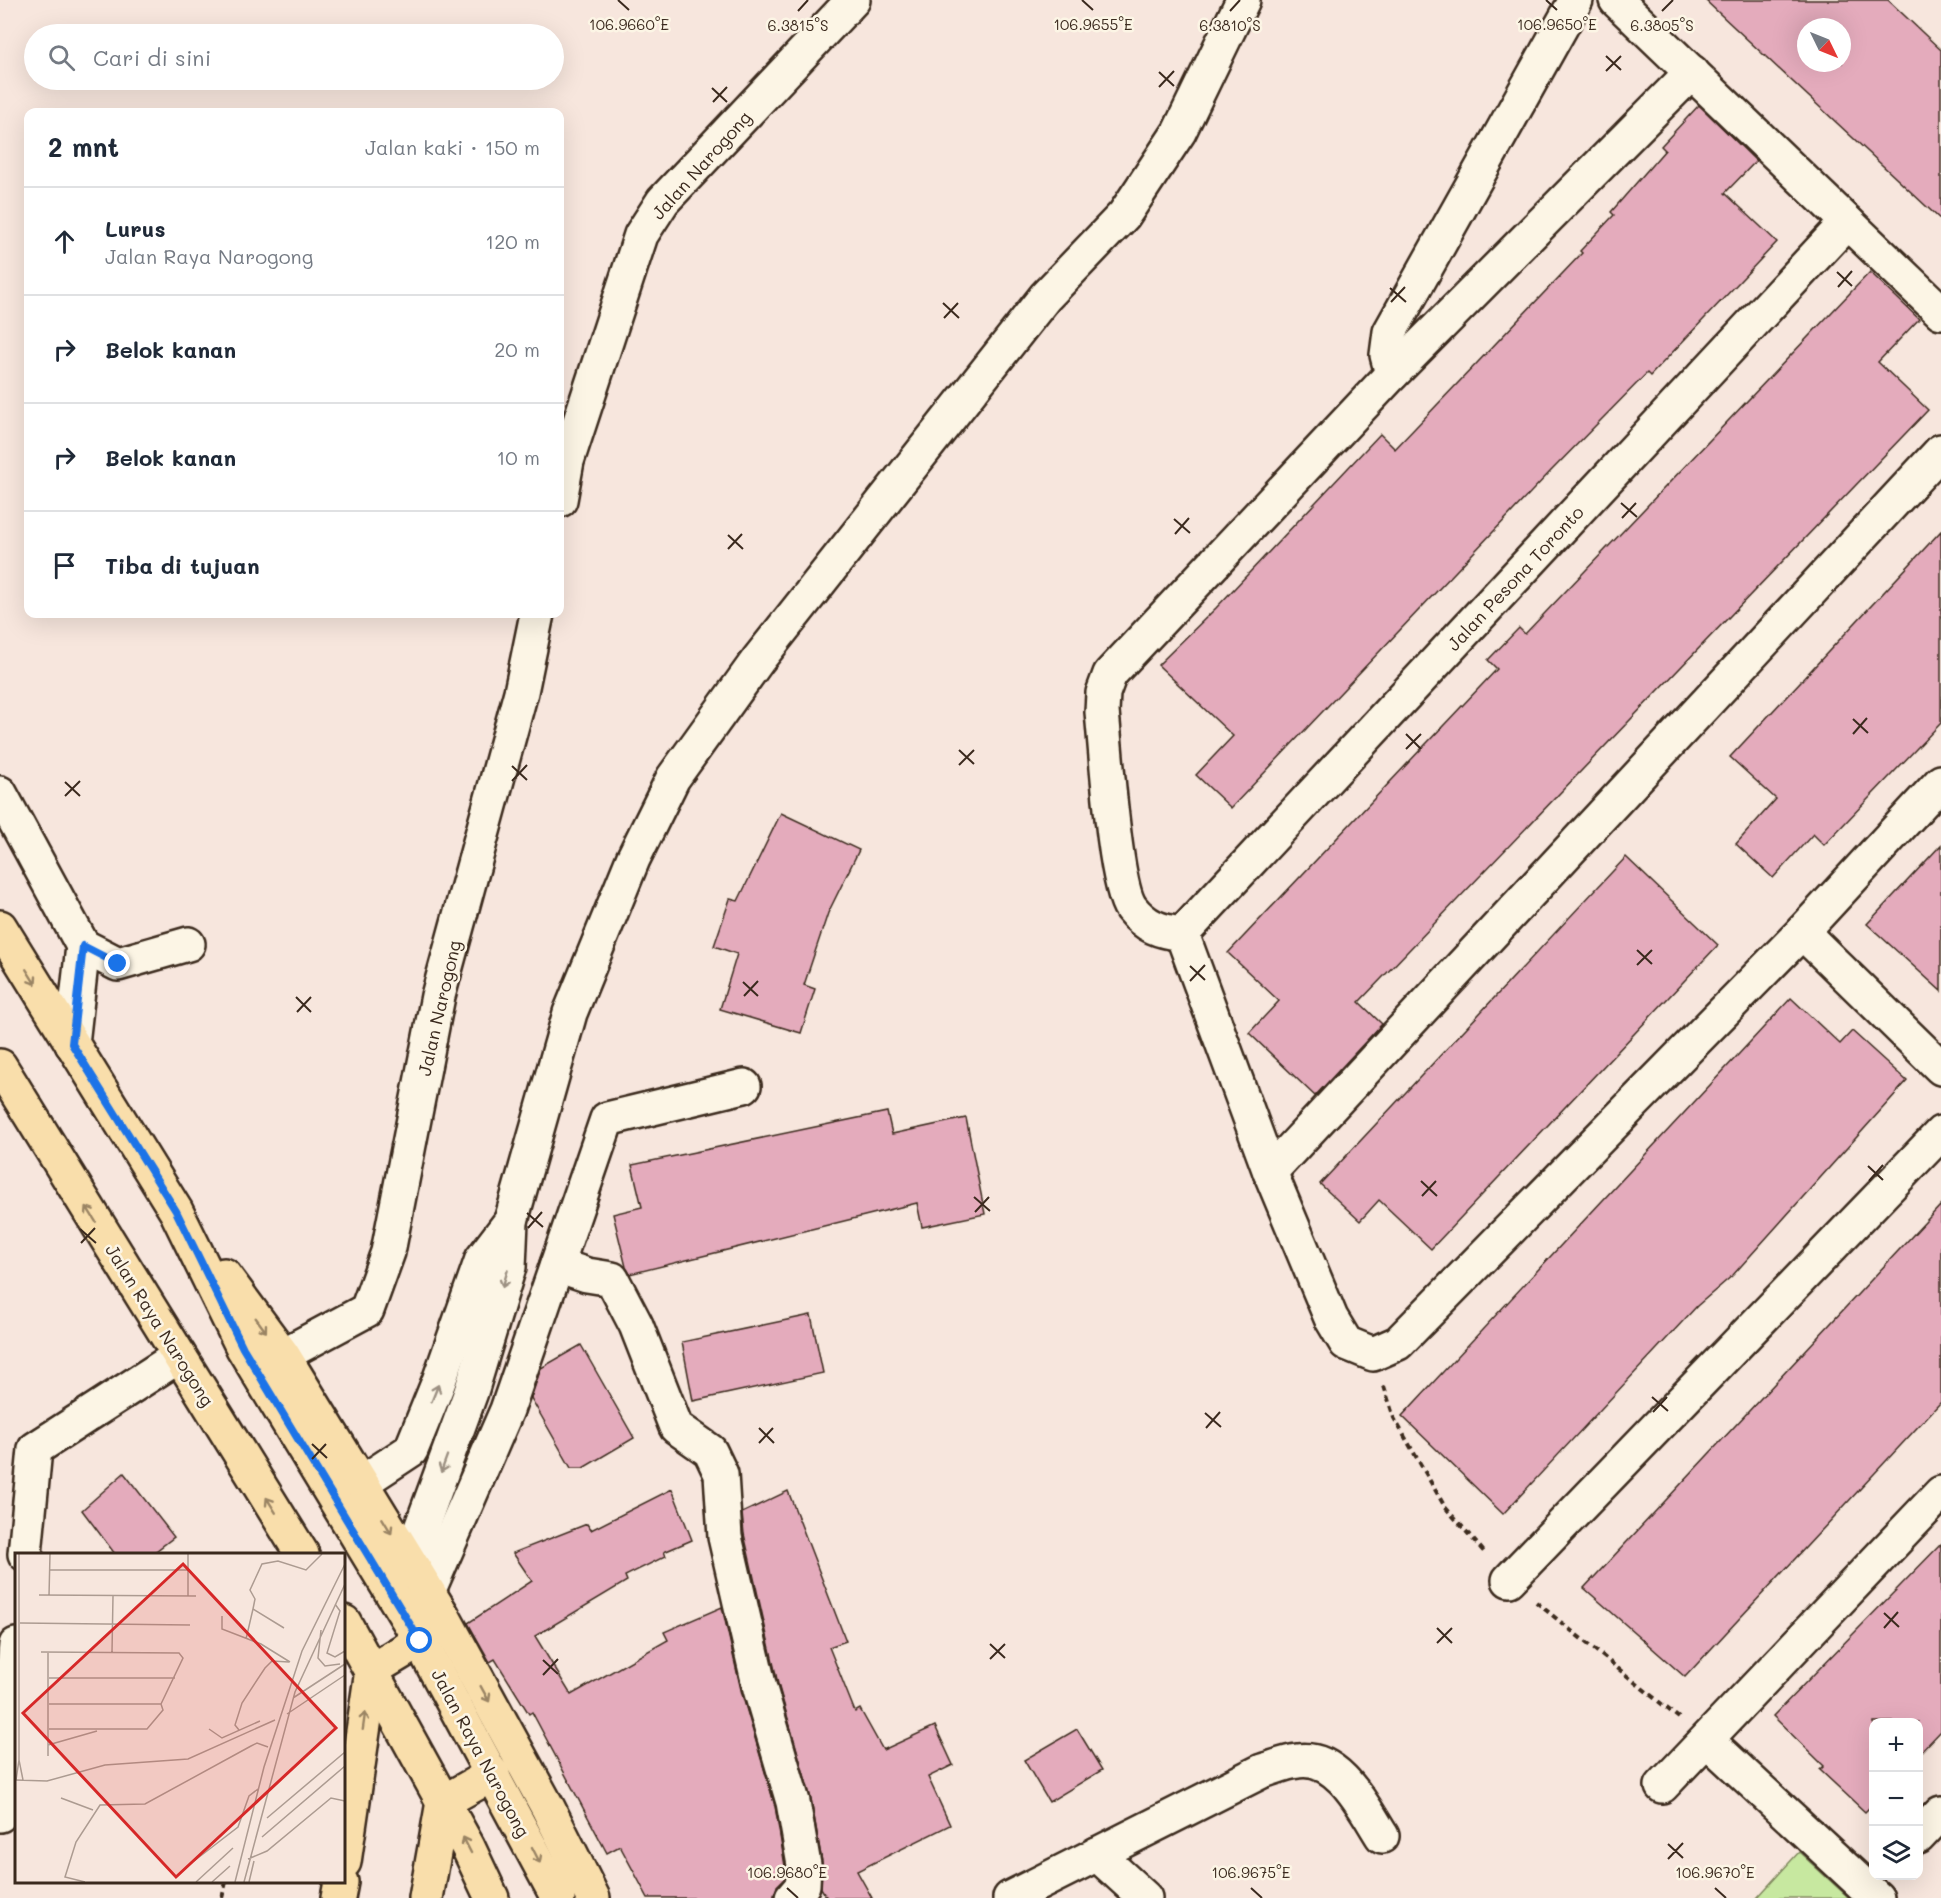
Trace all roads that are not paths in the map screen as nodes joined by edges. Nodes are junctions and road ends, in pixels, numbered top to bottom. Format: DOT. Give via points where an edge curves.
graph roads {
  1 [pos="853,0"];
  2 [pos="1243,0"];
  3 [pos="1576,0"];
  4 [pos="1616,0"];
  5 [pos="1692,72"];
  6 [pos="1847,222"];
  7 [pos="1941,312"];
  8 [pos="1392,374"];
  9 [pos="1941,451"];
  10 [pos="564,478"];
  11 [pos="536,618"];
  12 [pos="1941,782"];
  13 [pos="0,793"];
  14 [pos="0,927"];
  15 [pos="1802,932"];
  16 [pos="1182,934"];
  17 [pos="188,944"];
  18 [pos="83,946"];
  19 [pos="72,1044"];
  20 [pos="0,1066"];
  21 [pos="1941,1068"];
  22 [pos="744,1086"];
  23 [pos="1941,1133"];
  24 [pos="1270,1172"];
  25 [pos="176,1211"];
  26 [pos="511,1221"];
  27 [pos="557,1265"];
  28 [pos="283,1355"];
  29 [pos="180,1356"];
  30 [pos="361,1482"];
  31 [pos="1941,1493"];
  32 [pos="25,1553"];
  33 [pos="301,1553"];
  34 [pos="409,1561"];
  35 [pos="1509,1580"];
  36 [pos="428,1593"];
  37 [pos="345,1624"];
  38 [pos="420,1641"];
  39 [pos="15,1656"];
  40 [pos="372,1670"];
  41 [pos="1708,1741"];
  42 [pos="493,1774"];
  43 [pos="1662,1786"];
  44 [pos="443,1802"];
  45 [pos="1941,1813"];
  46 [pos="0,1815"];
  47 [pos="1923,1832"];
  48 [pos="1382,1836"];
  49 [pos="1097,1854"];
  50 [pos="345,1855"];
  51 [pos="341,1883"];
  52 [pos="1876,1888"];
  53 [pos="338,1898"];
  54 [pos="426,1898"];
  55 [pos="492,1898"];
  56 [pos="558,1898"];
  57 [pos="593,1898"];
  58 [pos="792,1898"];
  59 [pos="1010,1898"];
  60 [pos="1145,1898"];
  1 -- 10 [label="street, Jalan Narogong" via="663,201 641,235"];
  2 -- 26 [label="street" via="1179,132 1124,215 1045,297 758,660 673,778 633,860 570,1013"];
  3 -- 8 [label="street" via="1390,332 1387,355"];
  4 -- 5 [label="street"];
  5 -- 6 [label="street"];
  5 -- 8 [label="street"];
  6 -- 7 [label="street"];
  6 -- 16 [label="street, Jalan Pesona Toronto"];
  8 -- 16 [label="street" via="1110,674 1102,712 1120,876 1130,907 1156,931"];
  9 -- 24 [label="street"];
  11 -- 28 [label="street, Jalan Narogong" via="521,692 438,996 387,1252 367,1310"];
  12 -- 15 [label="street"];
  13 -- 18 [label="street"];
  14 -- 19 [label="main road, Jalan Raya Narogong, one-way"];
  15 -- 21 [label="street"];
  15 -- 24 [label="street" via="1398,1343 1373,1354 1346,1343 1331,1318"];
  16 -- 24 [label="street"];
  17 -- 18 [label="street" via="118,964"];
  18 -- 19 [label="street"];
  19 -- 25 [label="main road, Jalan Raya Narogong"];
  29 -- 20 [label="main road, Jalan Raya Narogong, one-way"];
  22 -- 27 [label="street" via="607,1119"];
  23 -- 35 [label="street"];
  25 -- 28 [label="main road, one-way"];
  25 -- 38 [label="main road, Jalan Raya Narogong" via="243,1348"];
  30 -- 26 [label="street, one-way" via="411,1450 440,1381 482,1258"];
  26 -- 34 [label="street, one-way" via="509,1267 471,1392"];
  27 -- 36 [label="street" via="507,1410"];
  27 -- 58 [label="street" via="612,1279 636,1325 676,1427 710,1451 721,1474 724,1537 760,1689 793,1802 804,1865 803,1885"];
  28 -- 30 [label="main road"];
  29 -- 32 [label="street" via="35,1449"];
  33 -- 29 [label="main road, Jalan Raya Narogong, one-way"];
  30 -- 34 [label="main road, one-way"];
  31 -- 41 [label="street"];
  34 -- 36 [label="main road"];
  36 -- 57 [label="main road, one-way" via="548,1808"];
  37 -- 40 [label="main road"];
  38 -- 40 [label="main road"];
  38 -- 42 [label="main road, Jalan Raya Narogong"];
  39 -- 46 [label="street"];
  40 -- 44 [label="main road"];
  50 -- 40 [label="main road, one-way"];
  41 -- 43 [label="street"];
  41 -- 52 [label="street"];
  42 -- 44 [label="main road"];
  42 -- 56 [label="main road, Jalan Raya Narogong, one-way"];
  44 -- 54 [label="main road"];
  55 -- 44 [label="main road, one-way"];
  45 -- 47 [label="street"];
  48 -- 49 [label="street" via="1351,1787 1324,1766 1300,1760 1262,1771"];
  49 -- 59 [label="street"];
  49 -- 60 [label="street"];
  51 -- 53 [label="main road"];
}
